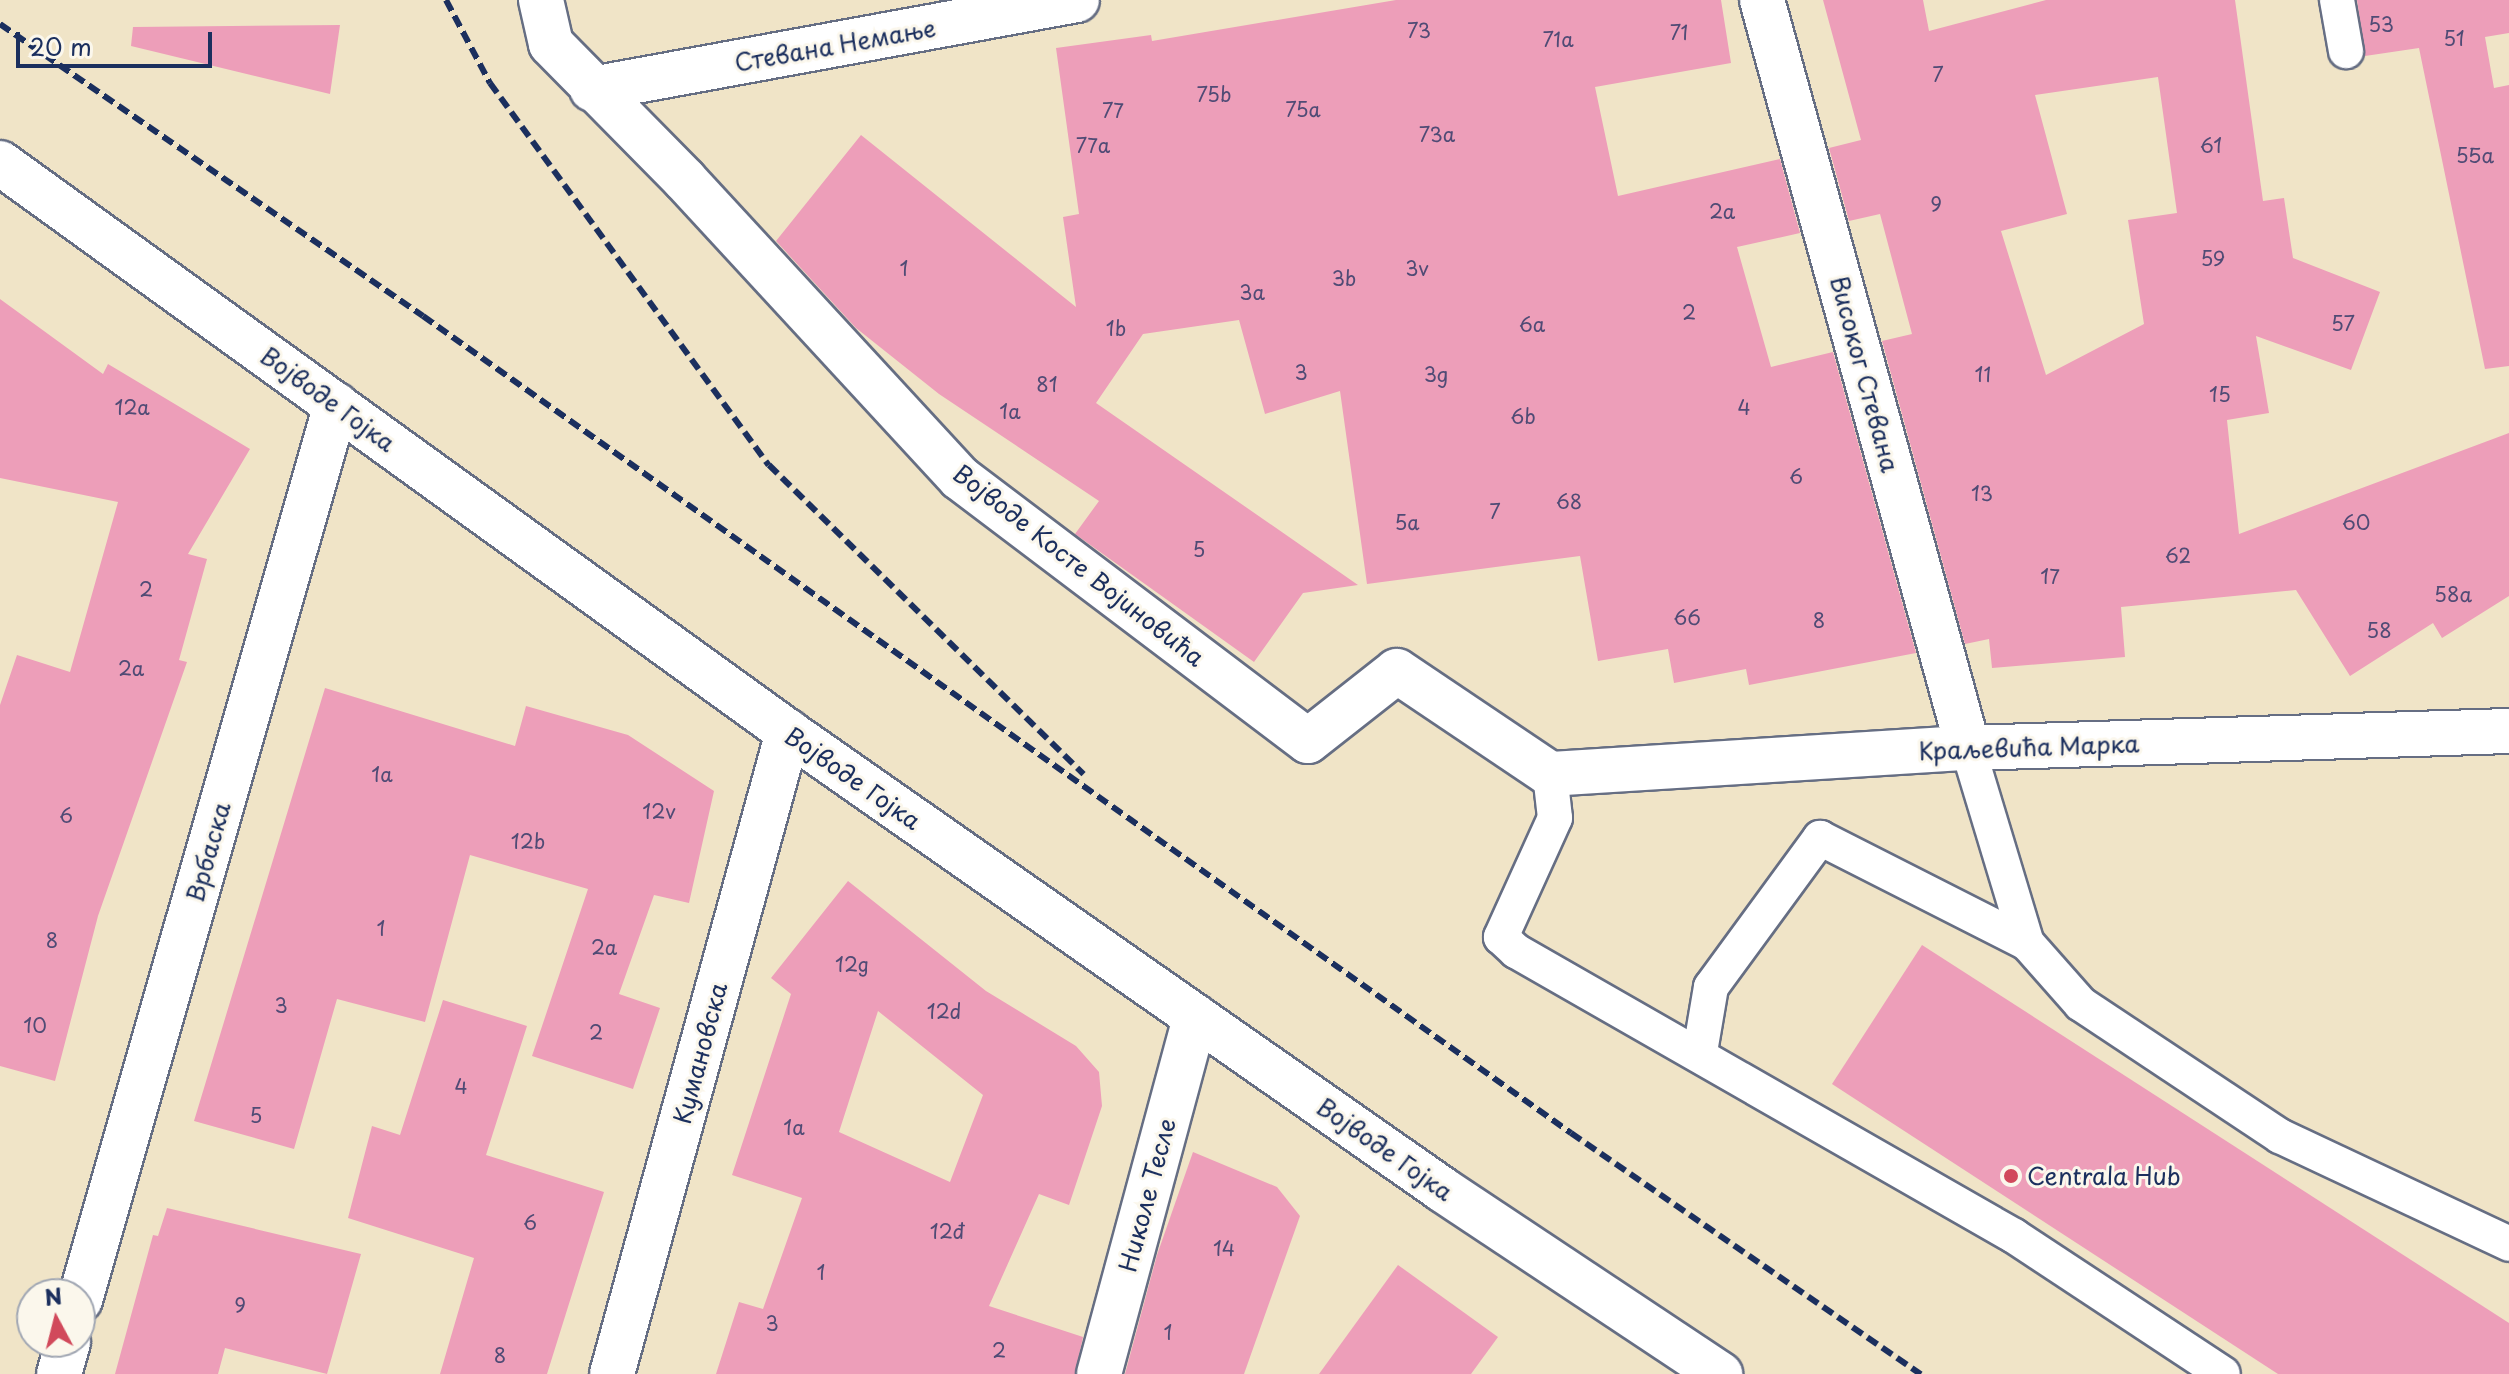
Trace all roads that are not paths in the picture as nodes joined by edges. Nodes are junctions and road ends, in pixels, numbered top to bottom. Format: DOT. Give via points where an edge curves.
graph roads {
  1 [pos="541,0"];
  2 [pos="1077,0"];
  3 [pos="1762,0"];
  4 [pos="2337,0"];
  5 [pos="2346,51"];
  6 [pos="592,89"];
  7 [pos="0,163"];
  8 [pos="336,405"];
  9 [pos="2509,731"];
  10 [pos="788,732"];
  11 [pos="1968,748"];
  12 [pos="1550,774"];
  13 [pos="2027,943"];
  14 [pos="1195,1017"];
  15 [pos="1700,1052"];
  16 [pos="2509,1244"];
  17 [pos="86,1278"];
  18 [pos="612,1374"];
  19 [pos="1099,1374"];
  20 [pos="1720,1374"];
  21 [pos="2223,1374"];
  1 -- 6 [label="street" via="551,44"];
  2 -- 6 [label="street, Стевана Немање"];
  3 -- 11 [label="street, Високог Стевана"];
  4 -- 5 [label="lane"];
  6 -- 12 [label="street, Војводе Косте Војиновића" via="685,180 960,478 1308,741 1397,671"];
  7 -- 8 [label="street, Војводе Гојка"];
  8 -- 10 [label="street, Војводе Гојка"];
  8 -- 17 [label="street, Врбаска"];
  9 -- 11 [label="street, Краљевића Марка"];
  10 -- 14 [label="street, Војводе Гојка"];
  10 -- 18 [label="street, Кумановска"];
  11 -- 12 [label="street, Краљевића Марка"];
  11 -- 13 [label="lane"];
  12 -- 15 [label="lane" via="1555,818 1501,937 1516,951"];
  13 -- 15 [label="lane" via="1820,838 1711,987"];
  13 -- 16 [label="lane" via="2081,1004 2280,1136"];
  14 -- 19 [label="street, Николе Тесле"];
  14 -- 20 [label="street, Војводе Гојка"];
  15 -- 21 [label="lane" via="2014,1236"];
}
